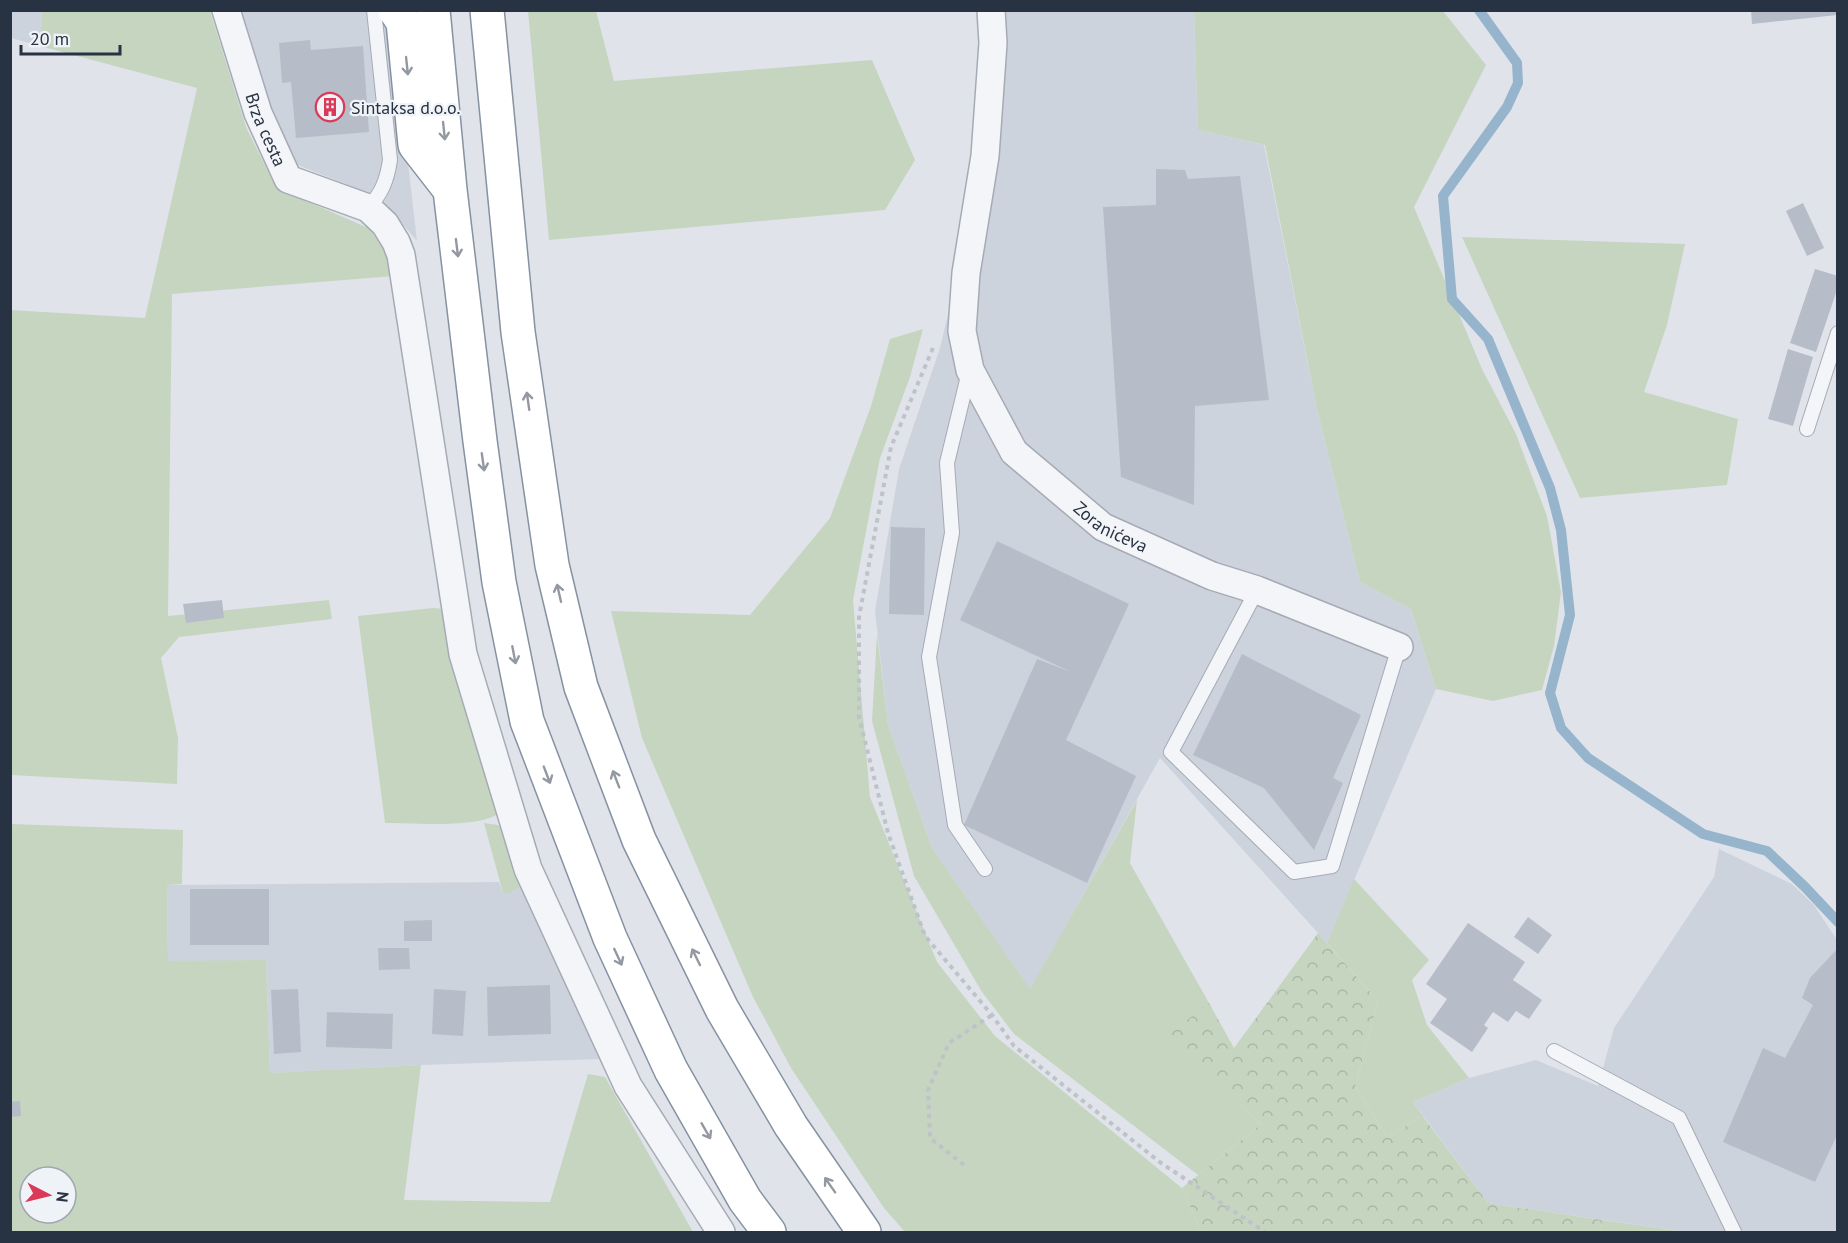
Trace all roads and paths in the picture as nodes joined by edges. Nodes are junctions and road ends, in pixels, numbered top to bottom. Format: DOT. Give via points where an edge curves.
graph roads {
  1 [pos="226,10"];
  2 [pos="374,10"];
  3 [pos="396,10"];
  4 [pos="432,10"];
  5 [pos="487,10"];
  6 [pos="991,10"];
  7 [pos="450,190"];
  8 [pos="368,208"];
  9 [pos="1838,333"];
  10 [pos="970,370"];
  11 [pos="1808,429"];
  12 [pos="1257,590"];
  13 [pos="1399,647"];
  14 [pos="985,869"];
  15 [pos="992,1015"];
  16 [pos="1554,1051"];
  17 [pos="964,1165"];
  18 [pos="721,1233"];
  19 [pos="770,1233"];
  20 [pos="864,1233"];
  21 [pos="1734,1233"];
  1 -- 8 [label="street, Brza cesta" via="258,113 288,179"];
  2 -- 8 [label="lane" via="390,160 385,184"];
  3 -- 7 [label="highway, one-way" via="403,22 415,145"];
  4 -- 7 [label="highway, one-way"];
  20 -- 5 [label="highway, one-way" via="791,1126 722,1010 639,840 581,687 555,576 518,332"];
  6 -- 10 [label="street, Zoranićeva" via="993,43 986,156 966,273 962,331"];
  7 -- 19 [label="highway, one-way" via="499,582 526,720 609,938 671,1070 745,1200"];
  8 -- 18 [label="street, Brza cesta" via="385,225 401,255 463,654 528,869 628,1086"];
  9 -- 11 [label="lane"];
  10 -- 12 [label="street, Zoranićeva" via="1014,452 1103,527 1212,576"];
  10 -- 14 [label="lane" via="947,463 952,533 930,657 955,825"];
  12 -- 13 [label="street, Zoranićeva"];
  12 -- 13 [label="lane" via="1171,752 1294,872 1332,866"];
  15 -- 17 [label="path" via="949,1043 928,1090 930,1138"];
  16 -- 21 [label="lane" via="1679,1119"];
}
